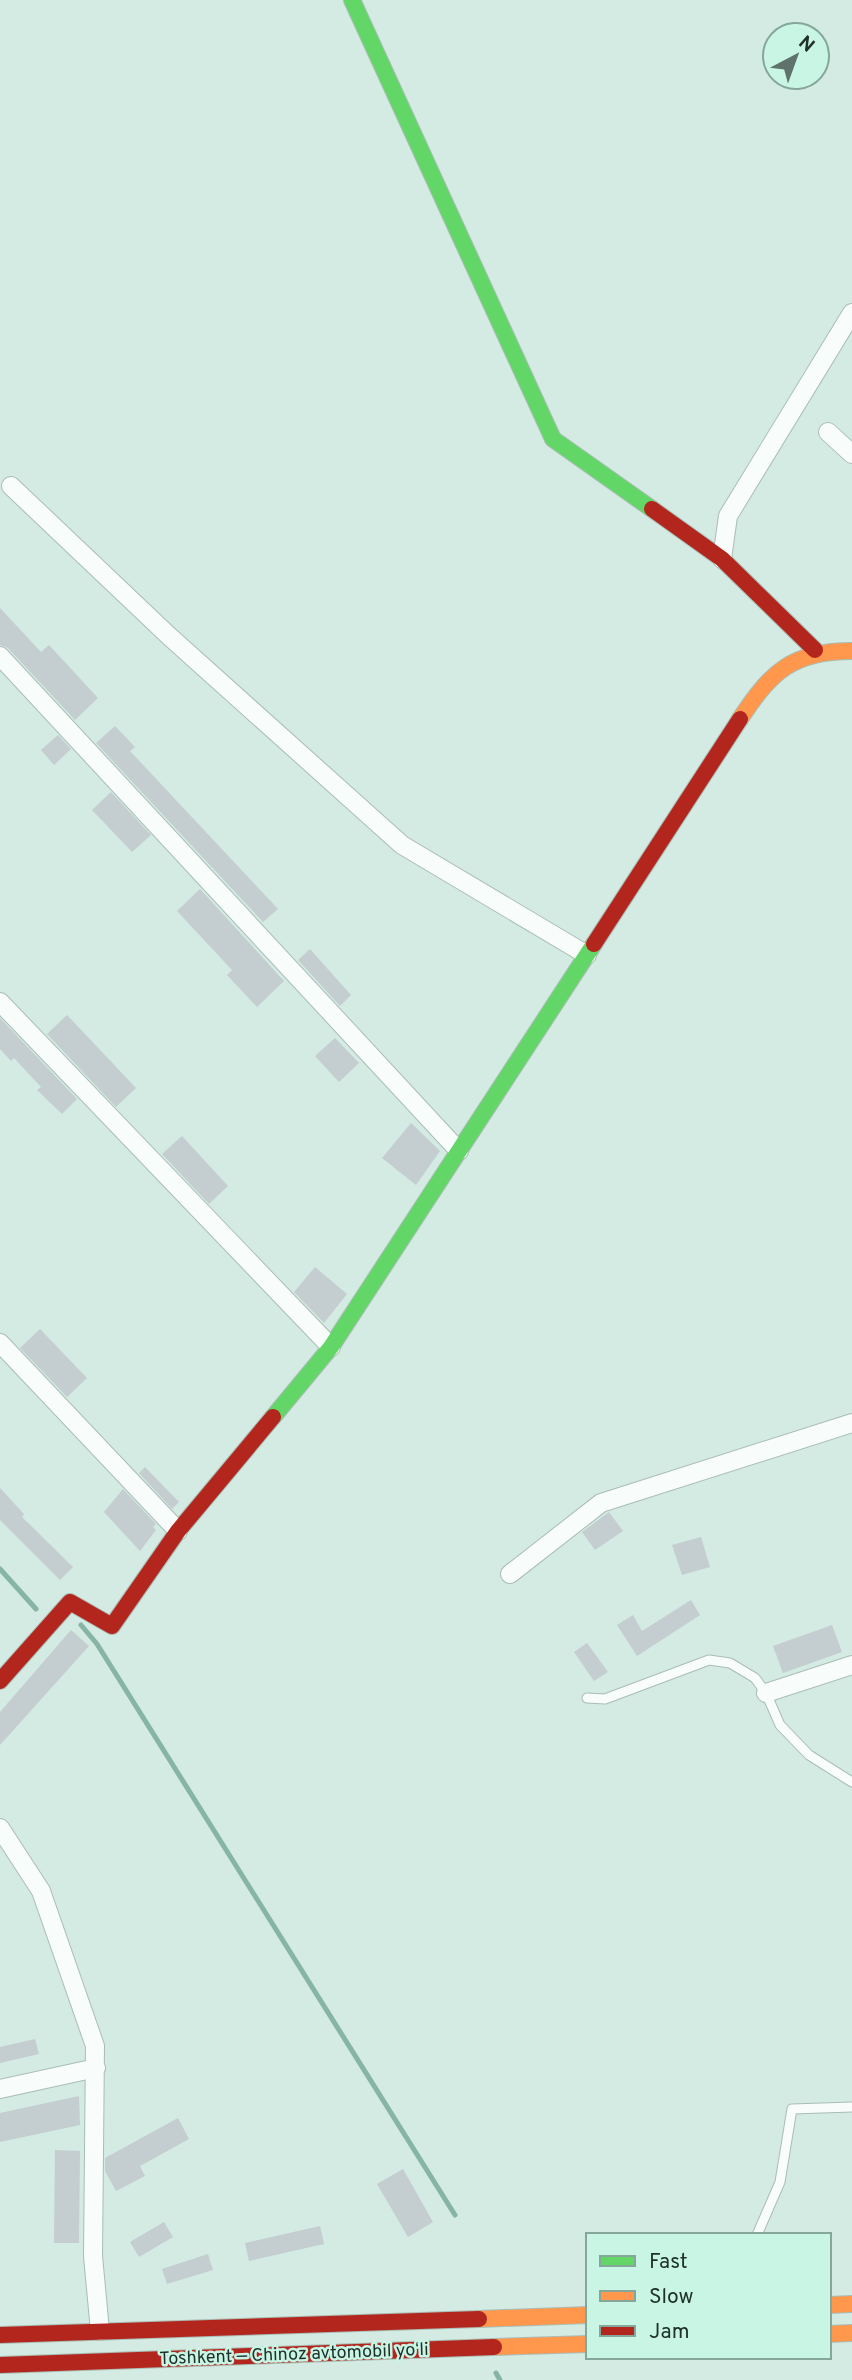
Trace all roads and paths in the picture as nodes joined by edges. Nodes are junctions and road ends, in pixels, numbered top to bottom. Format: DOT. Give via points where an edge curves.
graph roads {
  1 [pos="352,0"];
  2 [pos="852,313"];
  3 [pos="828,432"];
  4 [pos="852,454"];
  5 [pos="11,486"];
  6 [pos="722,559"];
  7 [pos="815,650"];
  8 [pos="852,651"];
  9 [pos="0,656"];
  10 [pos="587,955"];
  11 [pos="0,1002"];
  12 [pos="459,1151"];
  13 [pos="0,1343"];
  14 [pos="331,1347"];
  15 [pos="852,1423"];
  16 [pos="178,1531"];
  17 [pos="510,1574"];
  18 [pos="852,1665"];
  19 [pos="0,1681"];
  20 [pos="766,1693"];
  21 [pos="587,1698"];
  22 [pos="852,1782"];
  23 [pos="0,1828"];
  24 [pos="96,2068"];
  25 [pos="0,2089"];
  26 [pos="852,2106"];
  27 [pos="758,2233"];
  28 [pos="852,2304"];
  29 [pos="831,2305"];
  30 [pos="586,2315"];
  31 [pos="100,2331"];
  32 [pos="852,2333"];
  33 [pos="831,2334"];
  34 [pos="0,2335"];
  35 [pos="586,2344"];
  36 [pos="0,2365"];
  1 -- 6 [label="main road" via="553,439"];
  2 -- 6 [label="street" via="727,516"];
  3 -- 4 [label="street"];
  5 -- 10 [label="street" via="169,636 402,845"];
  6 -- 7 [label="main road"];
  7 -- 8 [label="main road"];
  7 -- 10 [label="main road" via="783,667 762,686"];
  9 -- 12 [label="street"];
  10 -- 12 [label="main road"];
  11 -- 14 [label="street"];
  12 -- 14 [label="main road"];
  13 -- 16 [label="street"];
  14 -- 16 [label="main road"];
  15 -- 17 [label="street" via="601,1503"];
  16 -- 19 [label="main road" via="112,1626 70,1602"];
  18 -- 20 [label="street"];
  20 -- 21 [label="lane" via="755,1678 730,1663 709,1660 605,1699"];
  20 -- 22 [label="lane" via="780,1725 809,1755"];
  23 -- 24 [label="street" via="41,1891 96,2046"];
  24 -- 25 [label="street"];
  24 -- 31 [label="street" via="93,2256"];
  26 -- 27 [label="lane" via="792,2109 780,2182"];
  28 -- 29 [label="main road"];
  30 -- 31 [label="main road, Toshkent — Chinoz avtomobil yoʻli"];
  31 -- 34 [label="main road, Toshkent — Chinoz avtomobil yoʻli"];
  32 -- 33 [label="main road"];
  35 -- 36 [label="main road, Toshkent — Chinoz avtomobil yoʻli"];
}
